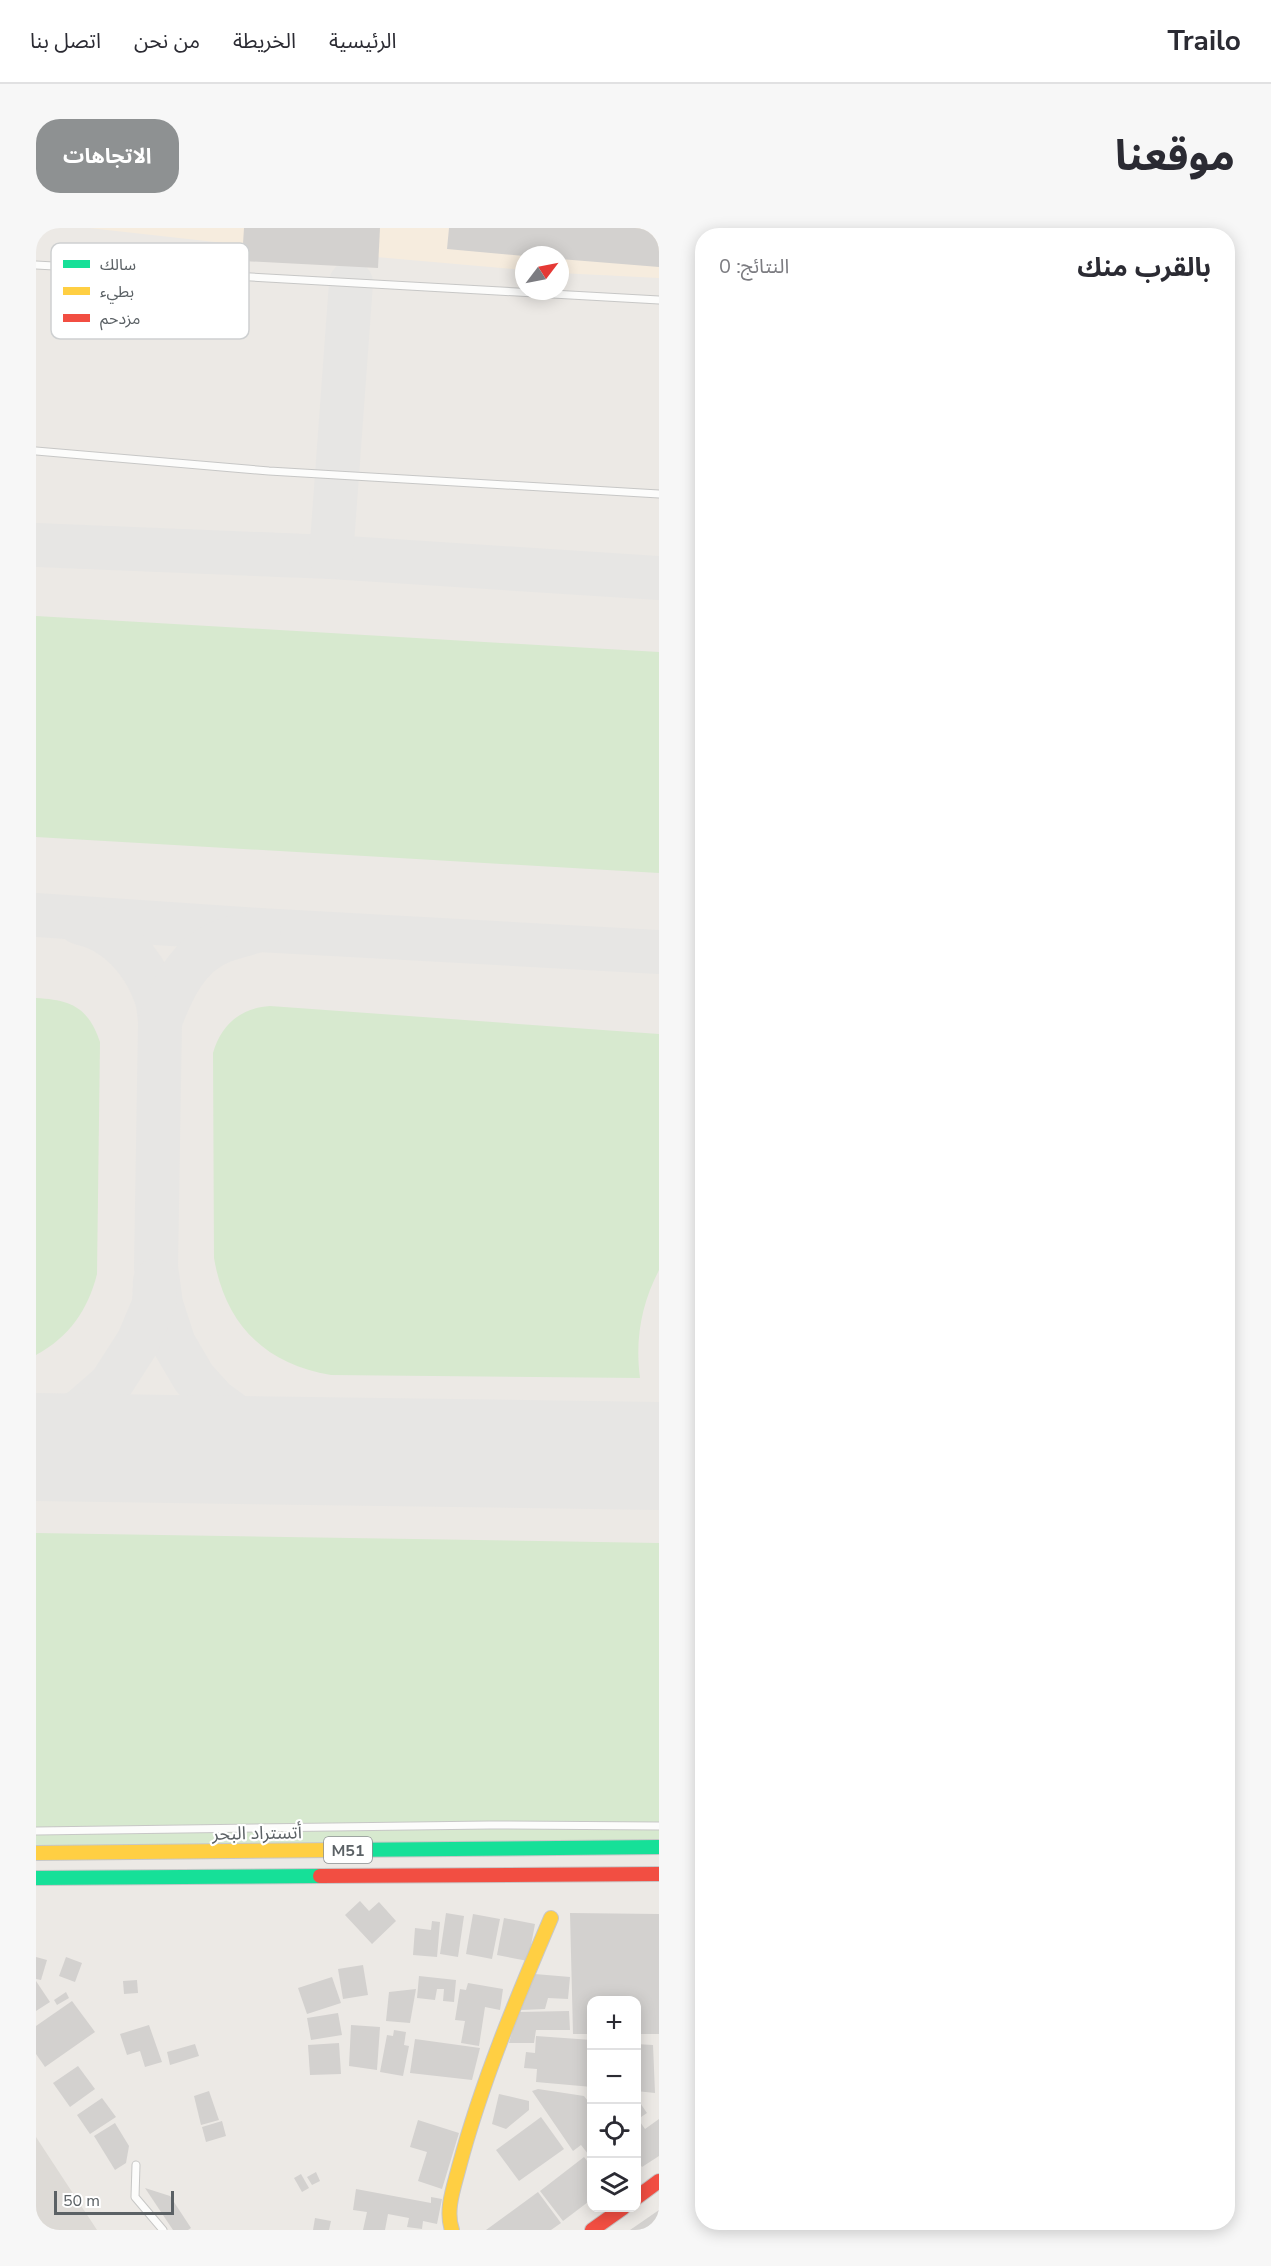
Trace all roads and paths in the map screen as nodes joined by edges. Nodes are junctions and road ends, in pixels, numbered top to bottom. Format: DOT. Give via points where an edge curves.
graph roads {
  1 [pos="36,265"];
  2 [pos="51,266"];
  3 [pos="249,277"];
  4 [pos="659,300"];
  5 [pos="36,451"];
  6 [pos="659,494"];
  7 [pos="659,1826"];
  8 [pos="36,1831"];
  9 [pos="659,1847"];
  10 [pos="36,1853"];
  11 [pos="659,1874"];
  12 [pos="36,1878"];
  13 [pos="551,1918"];
  14 [pos="136,2165"];
  15 [pos="659,2181"];
  16 [pos="641,2194"];
  17 [pos="617,2212"];
  18 [pos="163,2230"];
  19 [pos="452,2230"];
  20 [pos="592,2230"];
  1 -- 2 [label="lane"];
  3 -- 4 [label="lane"];
  5 -- 6 [label="lane" via="247,470"];
  7 -- 8 [label="lane"];
  9 -- 10 [label="main road, أتستراد البحر / M51"];
  11 -- 12 [label="main road, M51"];
  13 -- 19 [label="main road" via="499,2041 465,2146 451,2200"];
  14 -- 18 [label="lane" via="135,2197"];
  15 -- 16 [label="main road"];
  17 -- 20 [label="main road"];
}
